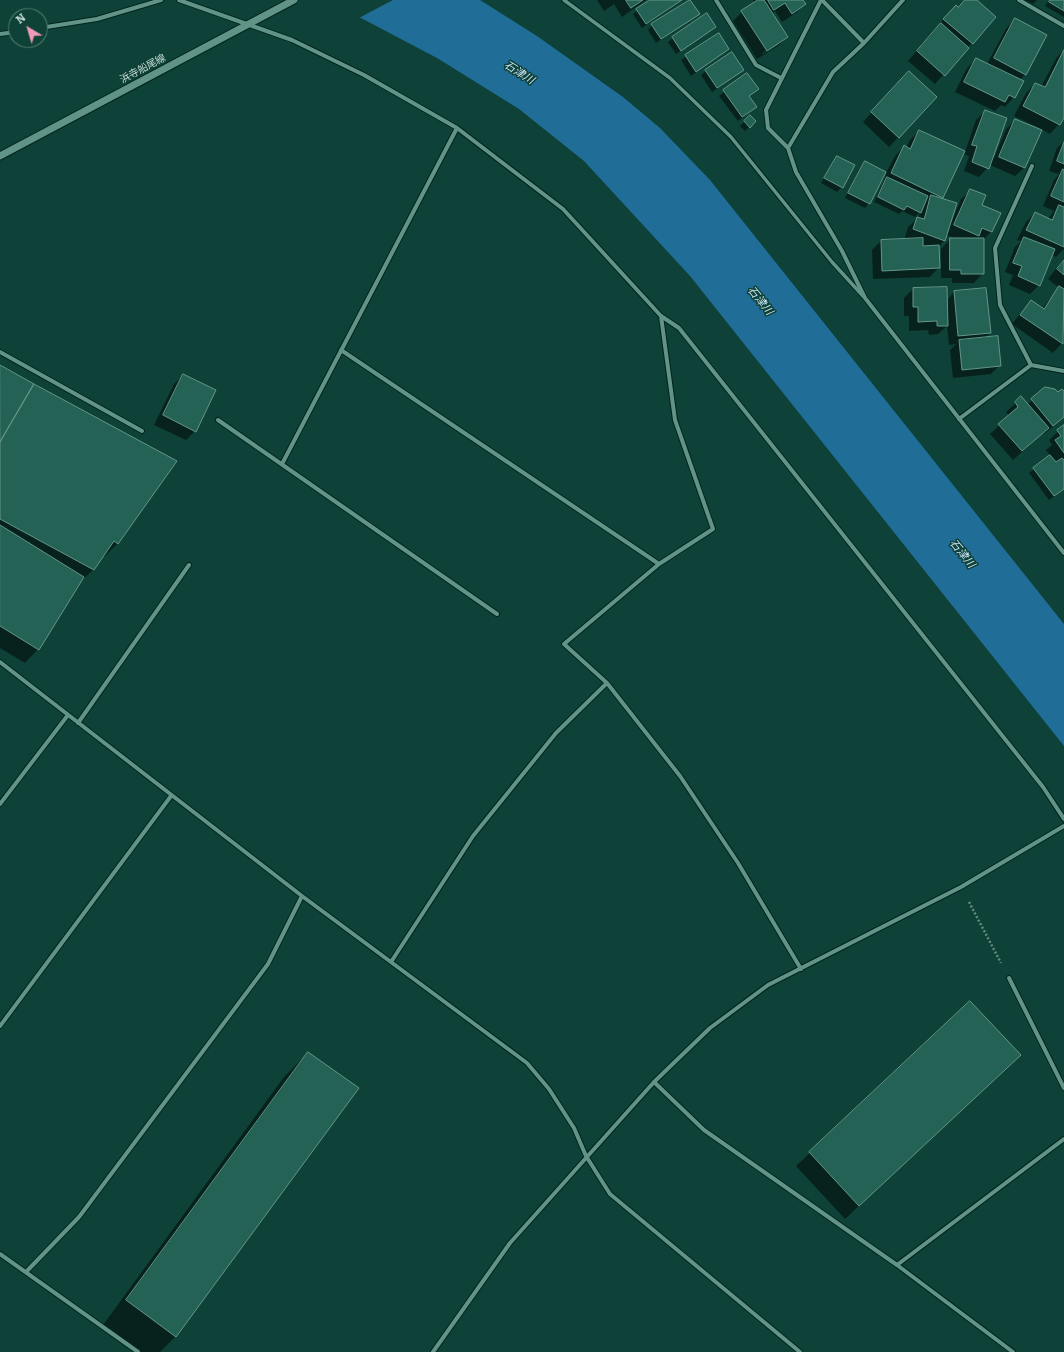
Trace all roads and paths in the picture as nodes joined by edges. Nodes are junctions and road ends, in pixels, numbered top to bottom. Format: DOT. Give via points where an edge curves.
graph roads {
  1 [pos="161,0"];
  2 [pos="179,0"];
  3 [pos="294,0"];
  4 [pos="564,0"];
  5 [pos="716,0"];
  6 [pos="822,0"];
  7 [pos="903,0"];
  8 [pos="1018,0"];
  9 [pos="248,26"];
  10 [pos="1064,26"];
  11 [pos="48,27"];
  12 [pos="864,43"];
  13 [pos="781,78"];
  14 [pos="457,128"];
  15 [pos="788,148"];
  16 [pos="0,156"];
  17 [pos="1032,166"];
  18 [pos="865,298"];
  19 [pos="661,316"];
  20 [pos="341,350"];
  21 [pos="0,352"];
  22 [pos="1031,365"];
  23 [pos="1064,371"];
  24 [pos="959,419"];
  25 [pos="218,420"];
  26 [pos="142,431"];
  27 [pos="282,464"];
  28 [pos="1064,553"];
  29 [pos="659,564"];
  30 [pos="189,565"];
  31 [pos="497,614"];
  32 [pos="0,662"];
  33 [pos="607,683"];
  34 [pos="68,715"];
  35 [pos="78,723"];
  36 [pos="170,796"];
  37 [pos="0,804"];
  38 [pos="1064,819"];
  39 [pos="1064,826"];
  40 [pos="961,887"];
  41 [pos="302,896"];
  42 [pos="392,962"];
  43 [pos="801,968"];
  44 [pos="1008,978"];
  45 [pos="0,1026"];
  46 [pos="654,1082"];
  47 [pos="1064,1088"];
  48 [pos="1064,1139"];
  49 [pos="586,1156"];
  50 [pos="0,1254"];
  51 [pos="897,1264"];
  52 [pos="26,1272"];
  53 [pos="138,1352"];
  54 [pos="433,1352"];
  55 [pos="800,1352"];
  56 [pos="1013,1352"];
  1 -- 11 [label="street" via="97,18"];
  2 -- 9 [label="street"];
  3 -- 9 [label="street, 浜寺船尾線"];
  4 -- 18 [label="street" via="670,78 731,137 832,262"];
  5 -- 13 [label="street" via="756,65"];
  6 -- 12 [label="street"];
  6 -- 13 [label="street"];
  7 -- 12 [label="street"];
  8 -- 10 [label="street"];
  9 -- 14 [label="street" via="292,40 364,74"];
  9 -- 16 [label="street, 浜寺船尾線"];
  12 -- 15 [label="street" via="833,72"];
  13 -- 15 [label="street" via="766,110 768,128"];
  14 -- 19 [label="street" via="563,209"];
  14 -- 20 [label="street"];
  15 -- 18 [label="street" via="796,172 842,251"];
  17 -- 22 [label="street" via="995,248 1000,305"];
  18 -- 24 [label="street"];
  19 -- 29 [label="street" via="675,420 713,529"];
  19 -- 38 [label="street" via="680,328 1043,787"];
  20 -- 27 [label="street"];
  20 -- 29 [label="street"];
  21 -- 26 [label="street"];
  22 -- 23 [label="street"];
  22 -- 24 [label="street"];
  24 -- 28 [label="street"];
  25 -- 27 [label="street"];
  27 -- 31 [label="street"];
  29 -- 33 [label="street" via="564,644"];
  30 -- 35 [label="street"];
  32 -- 34 [label="street"];
  33 -- 42 [label="street" via="556,733 473,836"];
  33 -- 43 [label="street" via="680,776 738,863"];
  34 -- 35 [label="street"];
  34 -- 37 [label="street"];
  35 -- 36 [label="street"];
  36 -- 41 [label="street"];
  36 -- 45 [label="street"];
  39 -- 40 [label="street"];
  40 -- 43 [label="street"];
  40 -- 44 [label="path"];
  41 -- 42 [label="street"];
  41 -- 52 [label="street" via="268,964 79,1217"];
  42 -- 49 [label="street" via="527,1063 549,1089 574,1128"];
  43 -- 46 [label="street" via="768,985 710,1028"];
  44 -- 47 [label="street"];
  46 -- 49 [label="street"];
  46 -- 51 [label="street" via="704,1130"];
  48 -- 51 [label="street"];
  49 -- 54 [label="street" via="510,1242"];
  49 -- 55 [label="street" via="610,1194"];
  50 -- 52 [label="street"];
  51 -- 56 [label="street"];
  52 -- 53 [label="street"];
}
